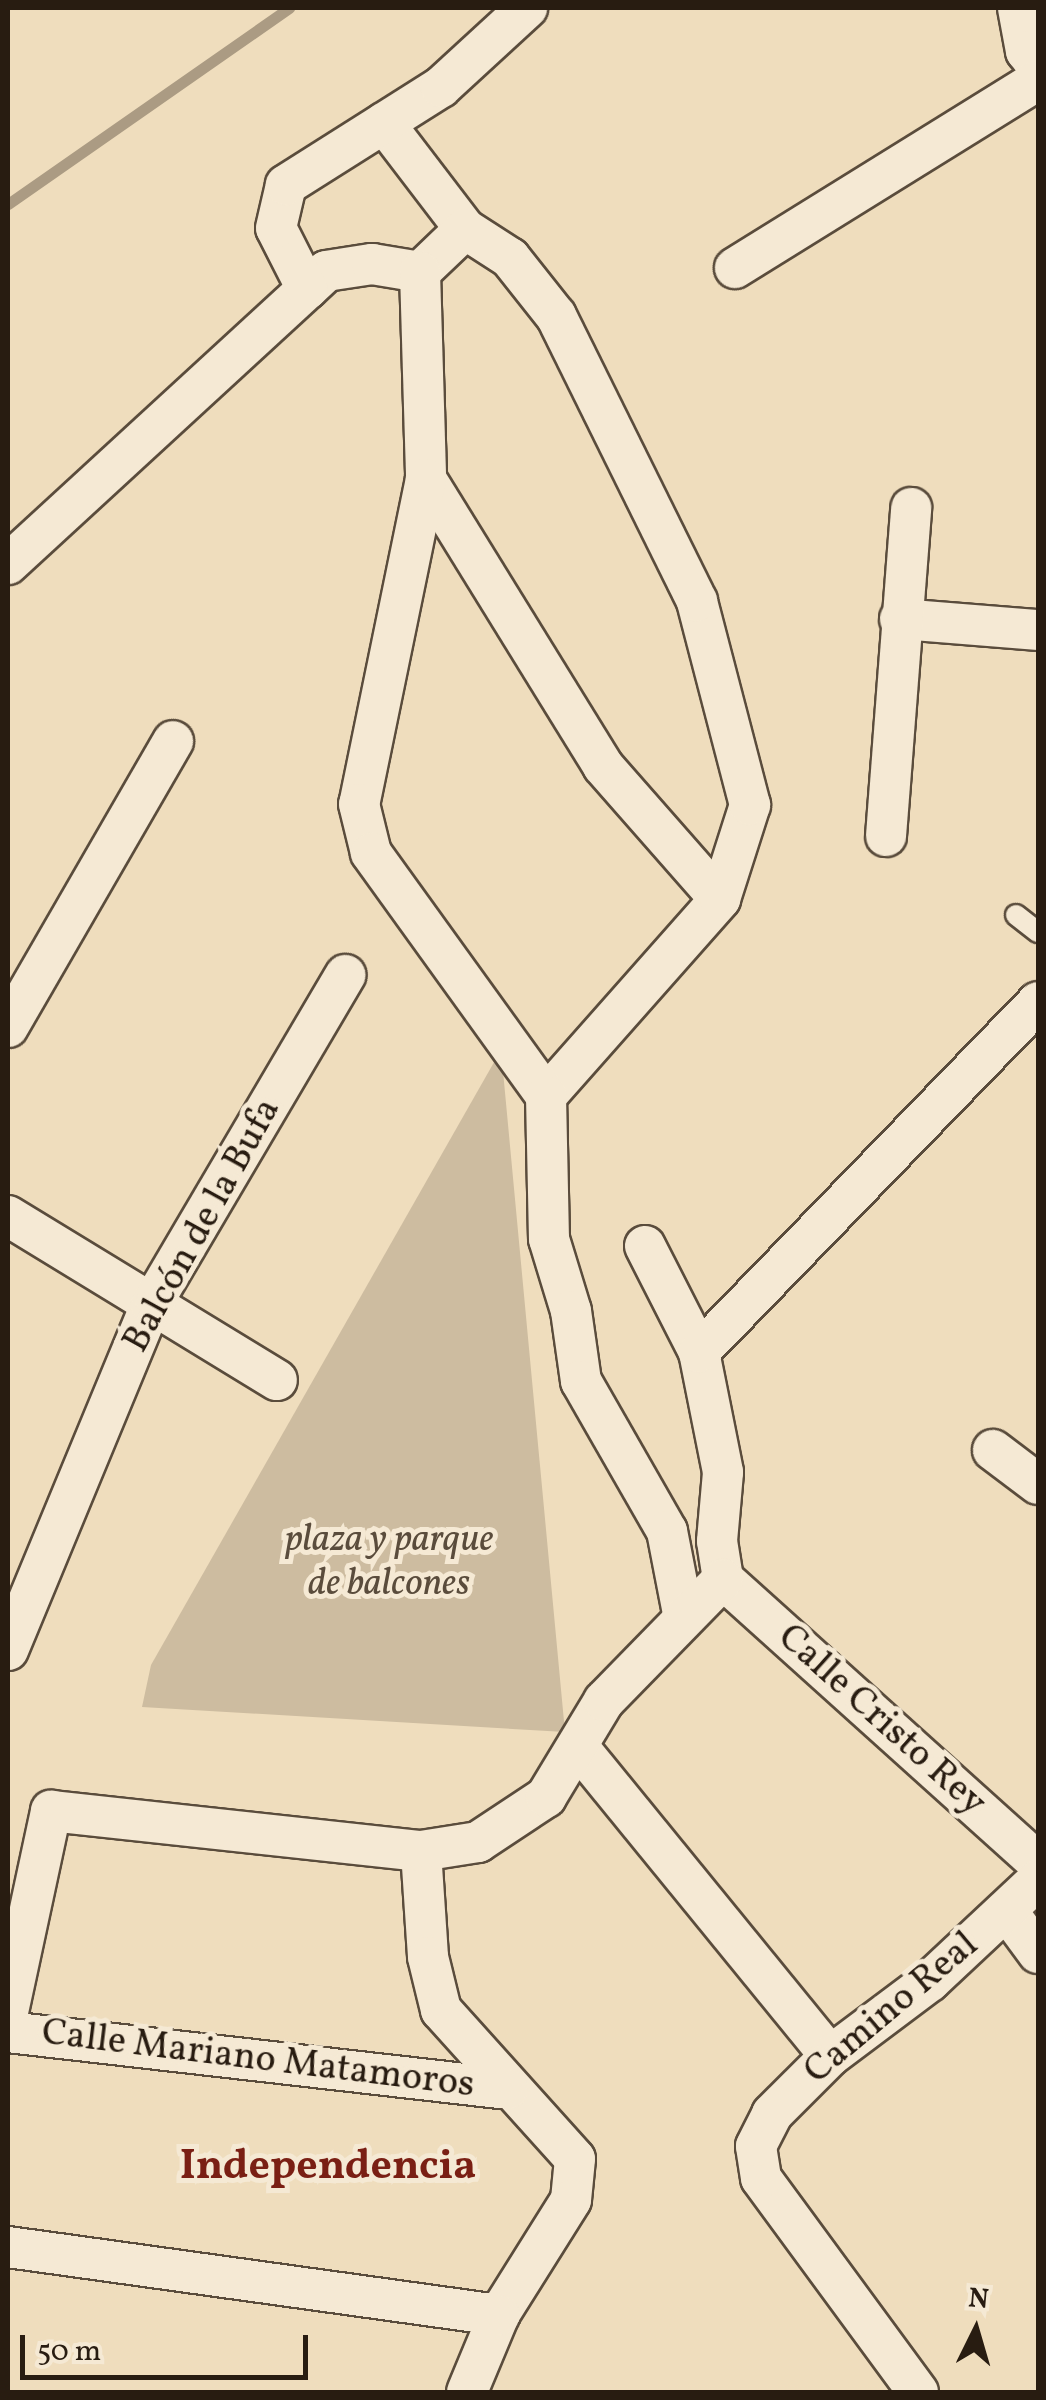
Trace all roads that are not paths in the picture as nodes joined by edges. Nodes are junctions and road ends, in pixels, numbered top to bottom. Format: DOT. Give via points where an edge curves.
graph roads {
  1 [pos="527,8"];
  2 [pos="1018,8"];
  3 [pos="1038,66"];
  4 [pos="1038,80"];
  5 [pos="384,123"];
  6 [pos="465,229"];
  7 [pos="735,268"];
  8 [pos="420,272"];
  9 [pos="307,289"];
  10 [pos="426,480"];
  11 [pos="911,508"];
  12 [pos="8,564"];
  13 [pos="900,618"];
  14 [pos="1038,630"];
  15 [pos="172,741"];
  16 [pos="886,836"];
  17 [pos="720,898"];
  18 [pos="1016,916"];
  19 [pos="1038,932"];
  20 [pos="344,976"];
  21 [pos="1038,1002"];
  22 [pos="8,1027"];
  23 [pos="546,1096"];
  24 [pos="8,1216"];
  25 [pos="646,1246"];
  26 [pos="152,1305"];
  27 [pos="699,1352"];
  28 [pos="277,1380"];
  29 [pos="993,1450"];
  30 [pos="1038,1484"];
  31 [pos="723,1579"];
  32 [pos="683,1613"];
  33 [pos="8,1650"];
  34 [pos="579,1748"];
  35 [pos="421,1851"];
  36 [pos="1038,1863"];
  37 [pos="1038,1880"];
  38 [pos="1007,1912"];
  39 [pos="1038,1953"];
  40 [pos="8,2012"];
  41 [pos="8,2032"];
  42 [pos="830,2056"];
  43 [pos="508,2089"];
  44 [pos="8,2247"];
  45 [pos="499,2314"];
  46 [pos="467,2392"];
  47 [pos="918,2392"];
  1 -- 5 [label="street" via="441,87"];
  2 -- 3 [label="street" via="1026,51"];
  4 -- 7 [label="street"];
  5 -- 6 [label="street"];
  5 -- 9 [label="street" via="286,185 276,228"];
  6 -- 8 [label="street"];
  6 -- 17 [label="street" via="510,258 556,316 697,601 750,805"];
  8 -- 9 [label="street" via="372,264 326,271"];
  8 -- 10 [label="street"];
  9 -- 12 [label="street"];
  10 -- 17 [label="street" via="604,766"];
  10 -- 23 [label="street" via="359,804 371,853"];
  11 -- 13 [label="street"];
  13 -- 14 [label="street"];
  13 -- 16 [label="street"];
  15 -- 22 [label="street"];
  17 -- 23 [label="street"];
  18 -- 19 [label="lane"];
  20 -- 26 [label="street, Balcón de la Bufa"];
  21 -- 27 [label="street"];
  23 -- 32 [label="street" via="549,1238 571,1311 581,1381 666,1531"];
  24 -- 26 [label="street"];
  25 -- 27 [label="street"];
  26 -- 28 [label="street"];
  26 -- 33 [label="street, Balcón de la Bufa"];
  27 -- 31 [label="street" via="724,1472 717,1540"];
  29 -- 30 [label="street"];
  31 -- 32 [label="street"];
  31 -- 36 [label="street, Calle Cristo Rey"];
  32 -- 34 [label="street" via="604,1701"];
  34 -- 35 [label="street" via="546,1797 478,1842"];
  34 -- 42 [label="street"];
  35 -- 40 [label="street" via="52,1811"];
  35 -- 43 [label="street" via="428,1956 441,2010"];
  37 -- 38 [label="street, Camino Real"];
  38 -- 39 [label="street"];
  38 -- 42 [label="street, Camino Real"];
  41 -- 43 [label="street, Calle Mariano Matamoros"];
  42 -- 47 [label="street, Camino Real" via="772,2114 756,2146 761,2178"];
  43 -- 45 [label="street" via="575,2159 571,2200"];
  44 -- 45 [label="street"];
  45 -- 46 [label="street"];
}
